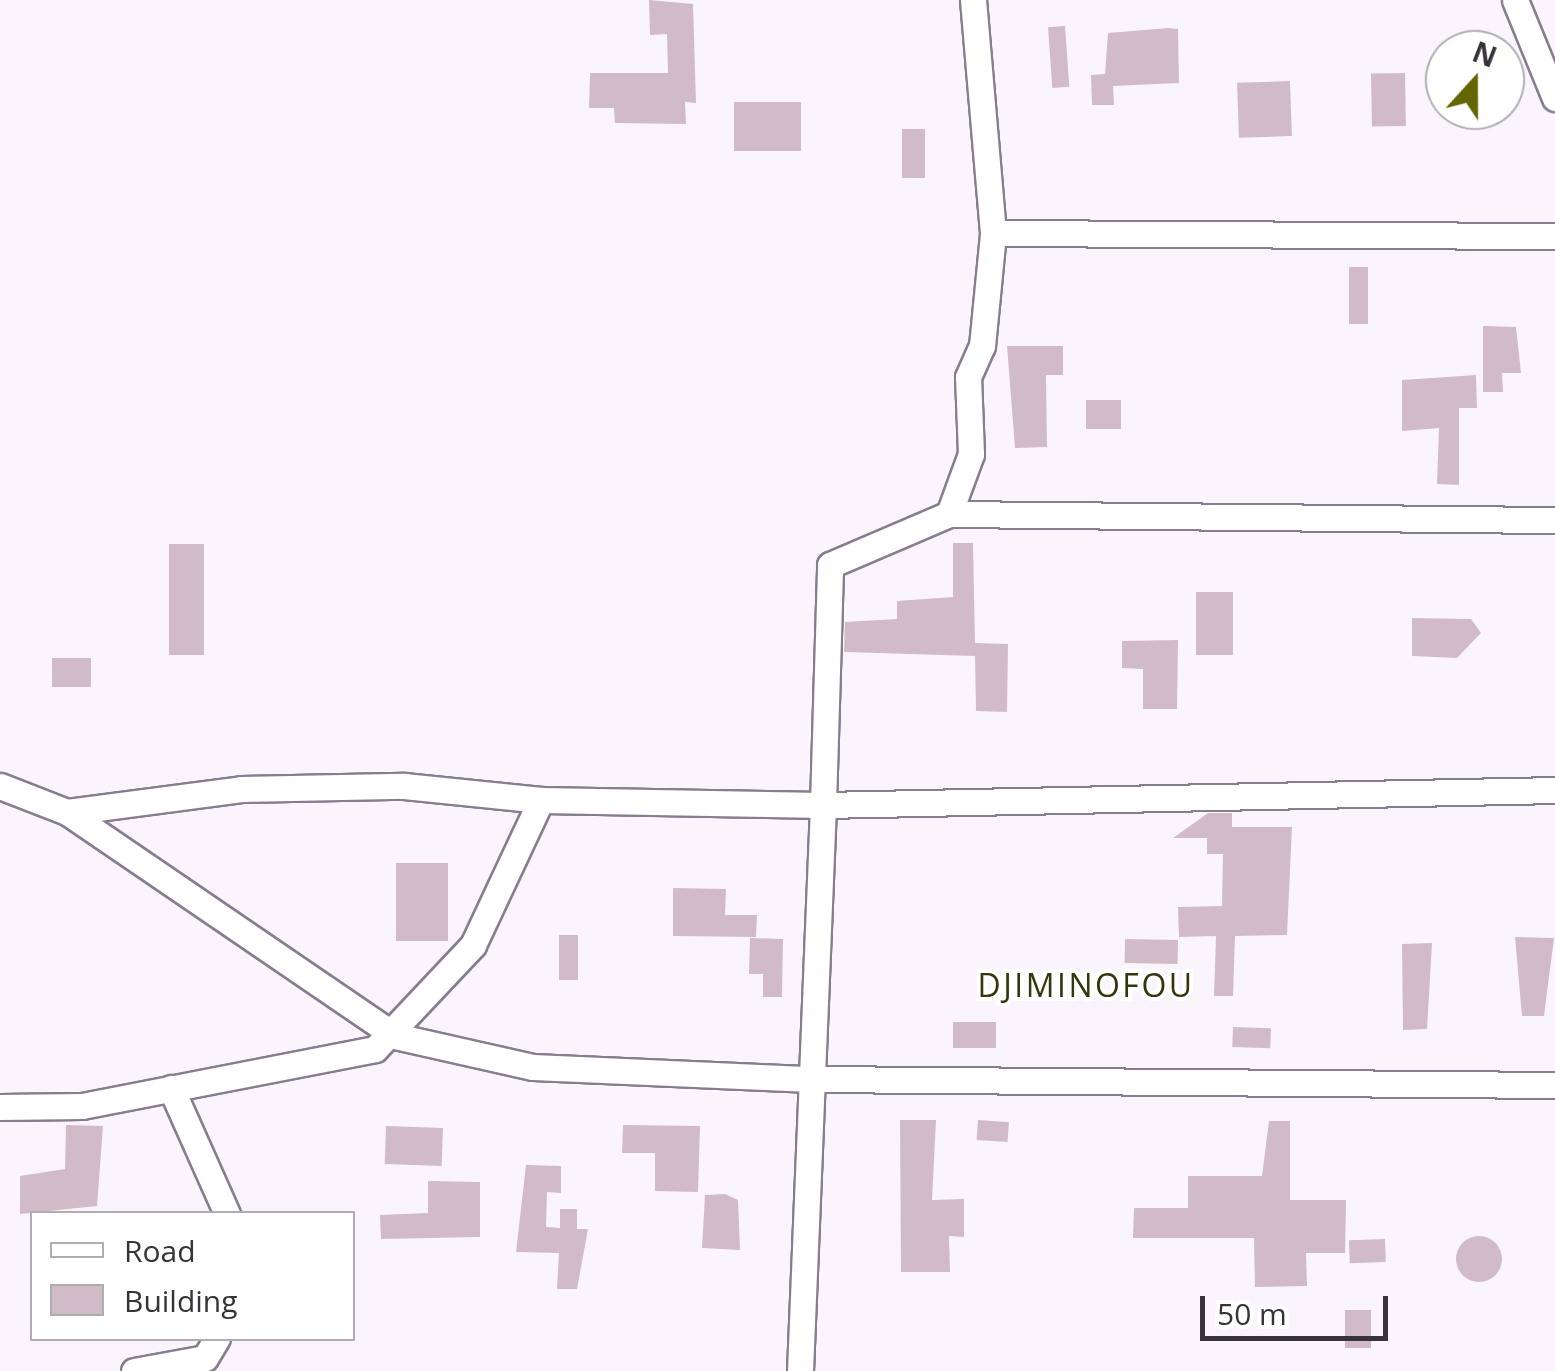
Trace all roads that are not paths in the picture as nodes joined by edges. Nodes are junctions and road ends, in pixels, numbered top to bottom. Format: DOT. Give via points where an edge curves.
graph roads {
  1 [pos="973,0"];
  2 [pos="1515,0"];
  3 [pos="1555,98"];
  4 [pos="993,233"];
  5 [pos="1555,236"];
  6 [pos="949,514"];
  7 [pos="1555,520"];
  8 [pos="0,786"];
  9 [pos="1555,790"];
  10 [pos="541,800"];
  11 [pos="823,805"];
  12 [pos="67,812"];
  13 [pos="395,1036"];
  14 [pos="811,1079"];
  15 [pos="1555,1085"];
  16 [pos="170,1088"];
  17 [pos="0,1106"];
  18 [pos="226,1211"];
  19 [pos="215,1341"];
  20 [pos="134,1371"];
  21 [pos="800,1371"];
  1 -- 4 [label="street"];
  2 -- 3 [label="street"];
  4 -- 5 [label="street"];
  4 -- 6 [label="street" via="982,346 968,377 971,454"];
  6 -- 7 [label="street"];
  6 -- 11 [label="street" via="830,565"];
  8 -- 12 [label="street"];
  9 -- 11 [label="street"];
  10 -- 11 [label="street"];
  10 -- 12 [label="street" via="404,786 241,789"];
  10 -- 13 [label="street" via="473,945"];
  11 -- 14 [label="street"];
  12 -- 13 [label="street"];
  13 -- 14 [label="street" via="533,1066"];
  13 -- 16 [label="street" via="375,1048"];
  14 -- 15 [label="street"];
  14 -- 21 [label="street"];
  16 -- 17 [label="street" via="82,1106"];
  16 -- 18 [label="street"];
  19 -- 20 [label="street" via="205,1358"];
}
